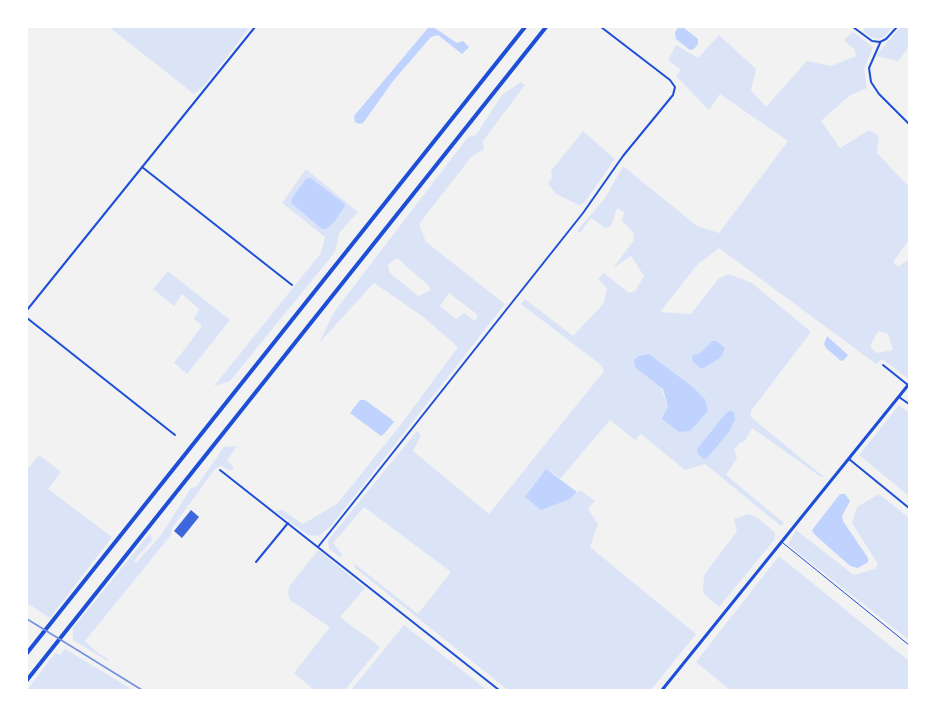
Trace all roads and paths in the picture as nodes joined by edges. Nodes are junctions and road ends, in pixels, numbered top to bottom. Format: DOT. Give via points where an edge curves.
graph roads {
  1 [pos="255,27"];
  2 [pos="525,27"];
  3 [pos="546,27"];
  4 [pos="602,27"];
  5 [pos="853,27"];
  6 [pos="897,27"];
  7 [pos="880,42"];
  8 [pos="909,124"];
  9 [pos="142,167"];
  10 [pos="292,285"];
  11 [pos="27,310"];
  12 [pos="27,318"];
  13 [pos="883,365"];
  14 [pos="908,385"];
  15 [pos="899,396"];
  16 [pos="909,404"];
  17 [pos="175,435"];
  18 [pos="849,459"];
  19 [pos="220,470"];
  20 [pos="909,508"];
  21 [pos="288,523"];
  22 [pos="781,542"];
  23 [pos="318,547"];
  24 [pos="256,562"];
  25 [pos="909,645"];
  26 [pos="27,653"];
  27 [pos="27,680"];
  28 [pos="499,690"];
  29 [pos="662,690"];
  1 -- 9 [label="street"];
  2 -- 26 [label="highway"];
  3 -- 27 [label="highway"];
  4 -- 23 [label="street" via="670,80 675,87 673,94"];
  5 -- 7 [label="street" via="872,41"];
  6 -- 7 [label="street"];
  7 -- 8 [label="street" via="869,68 871,82"];
  9 -- 10 [label="street"];
  9 -- 11 [label="street"];
  12 -- 17 [label="street"];
  13 -- 14 [label="street"];
  14 -- 15 [label="main road"];
  15 -- 16 [label="street"];
  15 -- 18 [label="main road"];
  18 -- 20 [label="street"];
  18 -- 22 [label="main road"];
  19 -- 21 [label="street"];
  21 -- 23 [label="street"];
  21 -- 24 [label="street"];
  22 -- 25 [label="lane"];
  22 -- 29 [label="main road"];
  23 -- 28 [label="street"];
}
